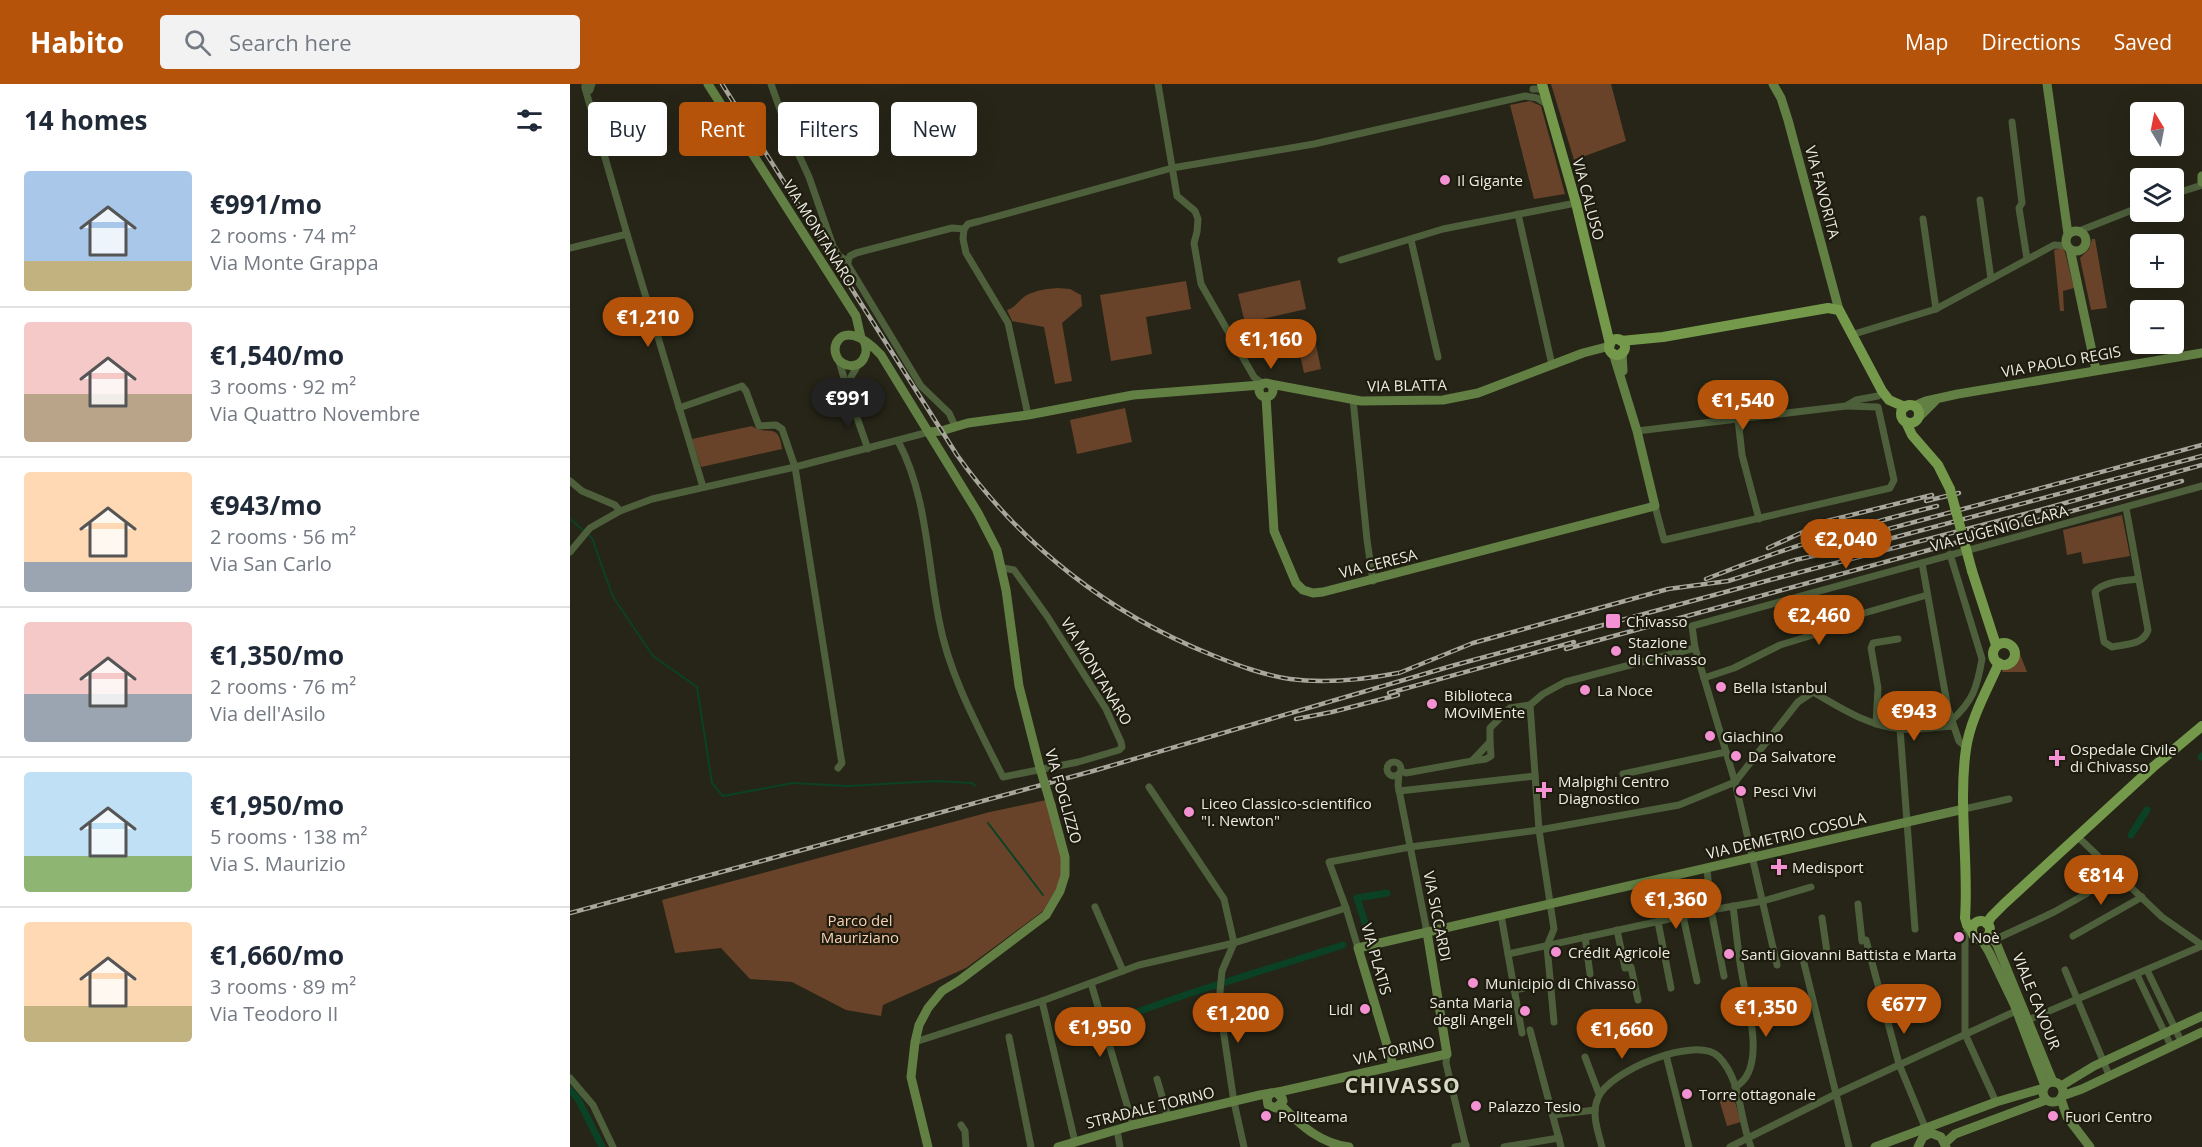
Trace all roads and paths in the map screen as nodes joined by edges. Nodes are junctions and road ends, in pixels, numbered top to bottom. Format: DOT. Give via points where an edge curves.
graph roads {
  1 [pos="708,84"];
  2 [pos="771,84"];
  3 [pos="1158,84"];
  4 [pos="1773,84"];
  5 [pos="2047,84"];
  6 [pos="588,86"];
  7 [pos="1536,90"];
  8 [pos="2012,122"];
  9 [pos="1172,168"];
  10 [pos="2202,180"];
  11 [pos="2184,190"];
  12 [pos="1980,200"];
  13 [pos="1576,203"];
  14 [pos="2130,211"];
  15 [pos="1518,214"];
  16 [pos="1923,219"];
  17 [pos="964,229"];
  18 [pos="2077,233"];
  19 [pos="627,234"];
  20 [pos="1412,240"];
  21 [pos="570,248"];
  22 [pos="2072,248"];
  23 [pos="2026,259"];
  24 [pos="1341,260"];
  25 [pos="848,261"];
  26 [pos="1991,279"];
  27 [pos="849,308"];
  28 [pos="1936,309"];
  29 [pos="1839,310"];
  30 [pos="845,336"];
  31 [pos="1852,337"];
  32 [pos="863,339"];
  33 [pos="1617,346"];
  34 [pos="2202,352"];
  35 [pos="1438,357"];
  36 [pos="839,361"];
  37 [pos="861,361"];
  38 [pos="885,363"];
  39 [pos="1552,365"];
  40 [pos="2096,370"];
  41 [pos="1264,389"];
  42 [pos="1878,396"];
  43 [pos="1353,399"];
  44 [pos="852,402"];
  45 [pos="1846,406"];
  46 [pos="679,408"];
  47 [pos="1028,415"];
  48 [pos="1910,415"];
  49 [pos="1738,419"];
  50 [pos="955,426"];
  51 [pos="1637,431"];
  52 [pos="929,432"];
  53 [pos="898,441"];
  54 [pos="868,449"];
  55 [pos="795,467"];
  56 [pos="570,481"];
  57 [pos="2202,486"];
  58 [pos="703,487"];
  59 [pos="1655,506"];
  60 [pos="2126,508"];
  61 [pos="620,511"];
  62 [pos="1759,519"];
  63 [pos="570,552"];
  64 [pos="1950,555"];
  65 [pos="1922,563"];
  66 [pos="1003,568"];
  67 [pos="2138,579"];
  68 [pos="1373,581"];
  69 [pos="1927,595"];
  70 [pos="1898,639"];
  71 [pos="1996,645"];
  72 [pos="1695,648"];
  73 [pos="1999,663"];
  74 [pos="1704,678"];
  75 [pos="1530,705"];
  76 [pos="1952,723"];
  77 [pos="1876,724"];
  78 [pos="2202,726"];
  79 [pos="1900,729"];
  80 [pos="1966,747"];
  81 [pos="1726,752"];
  82 [pos="838,768"];
  83 [pos="1623,774"];
  84 [pos="1535,776"];
  85 [pos="1735,782"];
  86 [pos="1149,788"];
  87 [pos="1398,788"];
  88 [pos="2009,798"];
  89 [pos="1964,809"];
  90 [pos="1908,822"];
  91 [pos="1539,830"];
  92 [pos="2078,837"];
  93 [pos="1410,847"];
  94 [pos="1754,858"];
  95 [pos="1707,869"];
  96 [pos="2113,870"];
  97 [pos="1811,887"];
  98 [pos="2142,897"];
  99 [pos="1763,901"];
  100 [pos="1551,903"];
  101 [pos="1858,904"];
  102 [pos="1733,906"];
  103 [pos="1095,907"];
  104 [pos="1347,908"];
  105 [pos="1711,910"];
  106 [pos="1966,910"];
  107 [pos="1501,915"];
  108 [pos="1683,916"];
  109 [pos="1822,918"];
  110 [pos="1658,922"];
  111 [pos="1915,929"];
  112 [pos="1617,930"];
  113 [pos="1427,932"];
  114 [pos="1968,932"];
  115 [pos="1987,932"];
  116 [pos="2073,936"];
  117 [pos="1585,937"];
  118 [pos="1234,943"];
  119 [pos="1546,946"];
  120 [pos="2202,946"];
  121 [pos="1358,948"];
  122 [pos="1827,952"];
  123 [pos="1509,954"];
  124 [pos="1803,959"];
  125 [pos="1777,965"];
  126 [pos="2065,970"];
  127 [pos="2147,970"];
  128 [pos="1123,971"];
  129 [pos="1590,974"];
  130 [pos="2137,975"];
  131 [pos="1724,976"];
  132 [pos="1697,981"];
  133 [pos="1091,983"];
  134 [pos="1550,983"];
  135 [pos="1671,988"];
  136 [pos="1515,990"];
  137 [pos="1638,1000"];
  138 [pos="1041,1001"];
  139 [pos="2077,1001"];
  140 [pos="2016,1011"];
  141 [pos="2202,1016"];
  142 [pos="2028,1020"];
  143 [pos="1554,1022"];
  144 [pos="2175,1029"];
  145 [pos="1530,1030"];
  146 [pos="2202,1032"];
  147 [pos="1521,1033"];
  148 [pos="1965,1034"];
  149 [pos="2164,1034"];
  150 [pos="1009,1036"];
  151 [pos="2181,1041"];
  152 [pos="915,1042"];
  153 [pos="2170,1046"];
  154 [pos="1447,1054"];
  155 [pos="1666,1054"];
  156 [pos="1585,1057"];
  157 [pos="2103,1061"];
  158 [pos="1899,1064"];
  159 [pos="1393,1065"];
  160 [pos="2109,1075"];
  161 [pos="570,1078"];
  162 [pos="1156,1079"];
  163 [pos="1735,1087"];
  164 [pos="1274,1093"];
  165 [pos="2053,1093"];
  166 [pos="1599,1094"];
  167 [pos="1836,1094"];
  168 [pos="1250,1098"];
  169 [pos="1234,1102"];
  170 [pos="1996,1102"];
  171 [pos="1274,1106"];
  172 [pos="1595,1110"];
  173 [pos="1553,1115"];
  174 [pos="1168,1117"];
  175 [pos="961,1125"];
  176 [pos="1133,1125"];
  177 [pos="1117,1130"];
  178 [pos="1929,1131"];
  179 [pos="1558,1138"];
  180 [pos="1075,1142"];
  181 [pos="1749,1143"];
  182 [pos="1946,1145"];
  183 [pos="1466,1146"];
  184 [pos="613,1147"];
  185 [pos="928,1147"];
  186 [pos="966,1147"];
  187 [pos="1031,1147"];
  188 [pos="1058,1147"];
  189 [pos="1120,1147"];
  190 [pos="1244,1147"];
  191 [pos="1349,1147"];
  192 [pos="1455,1147"];
  193 [pos="1504,1147"];
  194 [pos="1561,1147"];
  195 [pos="1602,1147"];
  196 [pos="1689,1147"];
  197 [pos="1730,1147"];
  198 [pos="1849,1147"];
  199 [pos="1875,1147"];
  200 [pos="1918,1147"];
  201 [pos="2082,1147"];
  202 [pos="2090,1147"];
  1 -- 27 [label="street, VIA MONTANARO"];
  2 -- 25 [label="street" via="833,246"];
  3 -- 9 [label="street"];
  4 -- 29 [label="street, VIA FAVORITA" via="1788,120"];
  5 -- 18 [label="street" via="2064,211"];
  6 -- 19 [label="street"];
  7 -- 9 [label="street" via="1314,144"];
  7 -- 13 [label="main road, VIA CALUSO" via="1548,105"];
  8 -- 23 [label="street"];
  9 -- 17 [label="street" via="980,220"];
  9 -- 41 [label="street" via="1177,196 1195,211 1198,219 1194,243 1201,284"];
  10 -- 11 [label="street"];
  12 -- 26 [label="street"];
  13 -- 15 [label="street"];
  13 -- 33 [label="main road, VIA CALUSO" via="1606,323"];
  14 -- 18 [label="street"];
  15 -- 20 [label="street"];
  15 -- 39 [label="street"];
  16 -- 28 [label="street"];
  17 -- 25 [label="street" via="952,228 856,253"];
  17 -- 47 [label="street" via="966,253 1008,323"];
  18 -- 22 [label="street" via="2066,240"];
  18 -- 22 [label="street" via="2086,243"];
  19 -- 21 [label="street"];
  19 -- 46 [label="street"];
  20 -- 24 [label="street"];
  20 -- 35 [label="street"];
  22 -- 23 [label="street" via="2055,245"];
  22 -- 40 [label="street"];
  23 -- 26 [label="street"];
  25 -- 50 [label="street" via="921,386 949,413"];
  26 -- 28 [label="street"];
  27 -- 30 [label="street, VIA MONTANARO" via="854,322"];
  27 -- 32 [label="street, VIA MONTANARO"];
  28 -- 31 [label="street"];
  29 -- 31 [label="main road"];
  29 -- 33 [label="main road" via="1828,308"];
  30 -- 32 [label="street" via="852,334"];
  30 -- 36 [label="street" via="836,346"];
  31 -- 42 [label="main road" via="1858,359"];
  31 -- 48 [label="main road" via="1889,400"];
  32 -- 37 [label="street" via="867,351"];
  32 -- 38 [label="street, VIA MONTANARO"];
  33 -- 39 [label="street, VIA BLATTA"];
  33 -- 51 [label="street, VIA CALUSO"];
  34 -- 40 [label="street, VIA PAOLO REGIS"];
  36 -- 37 [label="street" via="848,365"];
  36 -- 44 [label="street"];
  37 -- 38 [label="street" via="874,357"];
  37 -- 44 [label="street" via="851,377"];
  38 -- 52 [label="street, VIA MONTANARO"];
  39 -- 43 [label="street, VIA BLATTA" via="1478,393 1443,400"];
  40 -- 48 [label="street, VIA PAOLO REGIS" via="1936,399"];
  41 -- 43 [label="street, VIA BLATTA"];
  41 -- 47 [label="street, VIA BLATTA" via="1239,386 1133,395"];
  41 -- 68 [label="street, VIA CERESA" via="1274,531 1296,583 1313,593"];
  42 -- 45 [label="street"];
  42 -- 48 [label="main road" via="1894,410"];
  43 -- 68 [label="street"];
  44 -- 54 [label="street"];
  45 -- 49 [label="street"];
  45 -- 62 [label="street" via="1878,407 1894,480 1890,488"];
  46 -- 55 [label="street" via="742,386 759,426 776,425 782,429"];
  46 -- 58 [label="street"];
  47 -- 50 [label="street, VIA BLATTA"];
  48 -- 71 [label="main road, bridge" via="1908,428 1938,465 1950,489"];
  49 -- 51 [label="street"];
  49 -- 62 [label="street" via="1742,455"];
  50 -- 52 [label="street, VIA BLATTA"];
  51 -- 59 [label="street, VIA CALUSO"];
  52 -- 53 [label="street"];
  52 -- 66 [label="street, VIA MONTANARO" via="987,530"];
  53 -- 54 [label="street"];
  53 -- 66 [label="street, VIA MONTANARO" via="909,461 918,494 939,621 950,662 1003,777 1119,750 1121,742 1106,709 1047,616 1014,570"];
  54 -- 55 [label="street"];
  55 -- 58 [label="street"];
  55 -- 82 [label="street" via="842,758"];
  56 -- 61 [label="street"];
  57 -- 60 [label="street, VIA EUGENIO CLARA"];
  58 -- 61 [label="street"];
  59 -- 62 [label="street, VIA CALUSO" via="1664,540"];
  59 -- 68 [label="street, VIA CERESA"];
  60 -- 64 [label="street, VIA EUGENIO CLARA"];
  60 -- 67 [label="street"];
  61 -- 63 [label="street" via="590,528"];
  64 -- 65 [label="street, VIA EUGENIO CLARA"];
  64 -- 76 [label="street" via="1982,659 1968,705"];
  65 -- 69 [label="street"];
  65 -- 72 [label="street, VIA EUGENIO CLARA" via="1695,624"];
  66 -- 152 [label="street, VIA FOGLIZZO, bridge" via="1019,686 1065,857 1065,875 1046,915 942,991 923,1017"];
  67 -- 67 [label="street" via="2146,635 2139,641 2107,646 2095,592 2103,585"];
  69 -- 74 [label="street" via="1854,616 1826,632 1780,645"];
  69 -- 76 [label="street"];
  70 -- 77 [label="street" via="1873,643 1871,648 1878,688"];
  71 -- 73 [label="main road" via="1993,655"];
  71 -- 73 [label="main road" via="2007,643 2014,650 2012,661"];
  72 -- 74 [label="street"];
  72 -- 75 [label="street" via="1565,682"];
  73 -- 80 [label="main road"];
  74 -- 81 [label="street"];
  75 -- 84 [label="street"];
  75 -- 87 [label="street, VIA SICCARDI" via="1510,708 1490,728 1490,741 1472,761 1398,774"];
  76 -- 79 [label="street"];
  76 -- 80 [label="street" via="1959,741"];
  77 -- 79 [label="street"];
  77 -- 85 [label="street" via="1814,692 1798,702"];
  78 -- 92 [label="main road"];
  79 -- 90 [label="street"];
  80 -- 89 [label="main road"];
  81 -- 83 [label="street"];
  81 -- 85 [label="street"];
  84 -- 87 [label="street"];
  84 -- 91 [label="street"];
  85 -- 91 [label="street" via="1679,805"];
  85 -- 94 [label="street"];
  86 -- 118 [label="street" via="1224,899"];
  87 -- 93 [label="street, VIA SICCARDI"];
  88 -- 89 [label="street, VIA DEMETRIO COSOLA"];
  89 -- 90 [label="street, VIA DEMETRIO COSOLA"];
  89 -- 106 [label="main road"];
  90 -- 94 [label="street, VIA DEMETRIO COSOLA"];
  90 -- 111 [label="street"];
  91 -- 93 [label="street"];
  91 -- 100 [label="street"];
  92 -- 96 [label="street"];
  92 -- 115 [label="main road" via="1990,917"];
  93 -- 104 [label="street, VIA PLATIS" via="1329,862"];
  93 -- 113 [label="street, VIA SICCARDI"];
  94 -- 95 [label="street, VIA DEMETRIO COSOLA"];
  94 -- 99 [label="street"];
  95 -- 100 [label="street, VIA DEMETRIO COSOLA"];
  95 -- 105 [label="street"];
  96 -- 98 [label="street"];
  96 -- 115 [label="street" via="2086,894 2054,912"];
  97 -- 99 [label="street"];
  98 -- 116 [label="street"];
  98 -- 120 [label="street"];
  99 -- 102 [label="street"];
  99 -- 125 [label="street"];
  100 -- 107 [label="street, VIA DEMETRIO COSOLA"];
  100 -- 119 [label="street" via="1554,929"];
  101 -- 158 [label="street" via="1864,941"];
  102 -- 105 [label="street"];
  102 -- 163 [label="street" via="1753,1042 1748,1074 1744,1083"];
  103 -- 128 [label="street"];
  104 -- 118 [label="street"];
  104 -- 121 [label="street, VIA PLATIS"];
  105 -- 108 [label="street"];
  105 -- 131 [label="street"];
  106 -- 114 [label="main road"];
  106 -- 115 [label="main road"];
  107 -- 113 [label="street, VIA DEMETRIO COSOLA"];
  107 -- 123 [label="street"];
  108 -- 110 [label="street"];
  108 -- 132 [label="street"];
  109 -- 122 [label="street"];
  110 -- 112 [label="street"];
  110 -- 135 [label="street"];
  112 -- 117 [label="street"];
  112 -- 137 [label="street" via="1625,968 1631,967"];
  113 -- 121 [label="street, VIA DEMETRIO COSOLA"];
  113 -- 154 [label="street, VIA SICCARDI"];
  114 -- 115 [label="main road" via="1975,924"];
  114 -- 148 [label="street"];
  115 -- 140 [label="street, VIALE CAVOUR" via="1989,952"];
  115 -- 142 [label="street, VIALE CAVOUR"];
  117 -- 119 [label="street"];
  117 -- 129 [label="street"];
  118 -- 128 [label="street"];
  118 -- 169 [label="street" via="1219,988"];
  119 -- 123 [label="street"];
  119 -- 134 [label="street"];
  120 -- 127 [label="street"];
  121 -- 159 [label="street, VIA PLATIS"];
  123 -- 136 [label="street"];
  124 -- 167 [label="street"];
  126 -- 139 [label="street"];
  127 -- 130 [label="street"];
  127 -- 144 [label="street"];
  128 -- 133 [label="street"];
  130 -- 139 [label="street"];
  130 -- 149 [label="street"];
  133 -- 138 [label="street"];
  133 -- 176 [label="street"];
  134 -- 136 [label="street"];
  134 -- 143 [label="street"];
  136 -- 147 [label="street"];
  138 -- 152 [label="street"];
  138 -- 180 [label="street"];
  139 -- 142 [label="street"];
  139 -- 157 [label="street"];
  140 -- 148 [label="street"];
  140 -- 165 [label="street, VIALE CAVOUR"];
  141 -- 144 [label="street"];
  142 -- 165 [label="street, VIALE CAVOUR"];
  144 -- 149 [label="street"];
  144 -- 151 [label="street"];
  145 -- 173 [label="street"];
  146 -- 151 [label="street"];
  148 -- 158 [label="street"];
  148 -- 170 [label="street"];
  149 -- 153 [label="street"];
  149 -- 157 [label="street"];
  150 -- 187 [label="street"];
  151 -- 153 [label="street"];
  152 -- 185 [label="street, VIA FOGLIZZO" via="911,1077"];
  153 -- 160 [label="street"];
  154 -- 159 [label="street, VIA TORINO"];
  154 -- 183 [label="street"];
  155 -- 163 [label="street" via="1700,1049 1713,1052 1727,1068"];
  155 -- 166 [label="street" via="1620,1076"];
  155 -- 196 [label="street"];
  156 -- 166 [label="street"];
  157 -- 160 [label="street"];
  157 -- 165 [label="street"];
  158 -- 167 [label="street"];
  158 -- 178 [label="street"];
  159 -- 164 [label="street, VIA TORINO"];
  160 -- 165 [label="street"];
  161 -- 184 [label="street" via="593,1105"];
  162 -- 174 [label="street"];
  163 -- 181 [label="street"];
  164 -- 168 [label="street, STRADALE TORINO"];
  164 -- 171 [label="street" via="1267,1098"];
  164 -- 171 [label="street" via="1282,1098"];
  165 -- 170 [label="street"];
  165 -- 182 [label="street" via="1955,1134"];
  165 -- 201 [label="street, VIALE CAVOUR"];
  165 -- 202 [label="street, VIALE CAVOUR"];
  166 -- 172 [label="street"];
  167 -- 181 [label="street"];
  167 -- 198 [label="street"];
  168 -- 169 [label="street, STRADALE TORINO"];
  168 -- 171 [label="street"];
  169 -- 174 [label="street, STRADALE TORINO"];
  169 -- 190 [label="street"];
  170 -- 178 [label="street"];
  171 -- 191 [label="street" via="1284,1117 1327,1143"];
  172 -- 173 [label="street"];
  172 -- 195 [label="street"];
  173 -- 179 [label="street"];
  174 -- 176 [label="street, STRADALE TORINO"];
  175 -- 186 [label="street"];
  176 -- 177 [label="street, STRADALE TORINO"];
  177 -- 180 [label="street, STRADALE TORINO"];
  177 -- 189 [label="street"];
  178 -- 182 [label="street"];
  178 -- 199 [label="street"];
  178 -- 200 [label="street"];
  179 -- 193 [label="street"];
  179 -- 194 [label="street"];
  180 -- 188 [label="street, STRADALE TORINO"];
  181 -- 197 [label="street"];
  183 -- 192 [label="street"];
}
